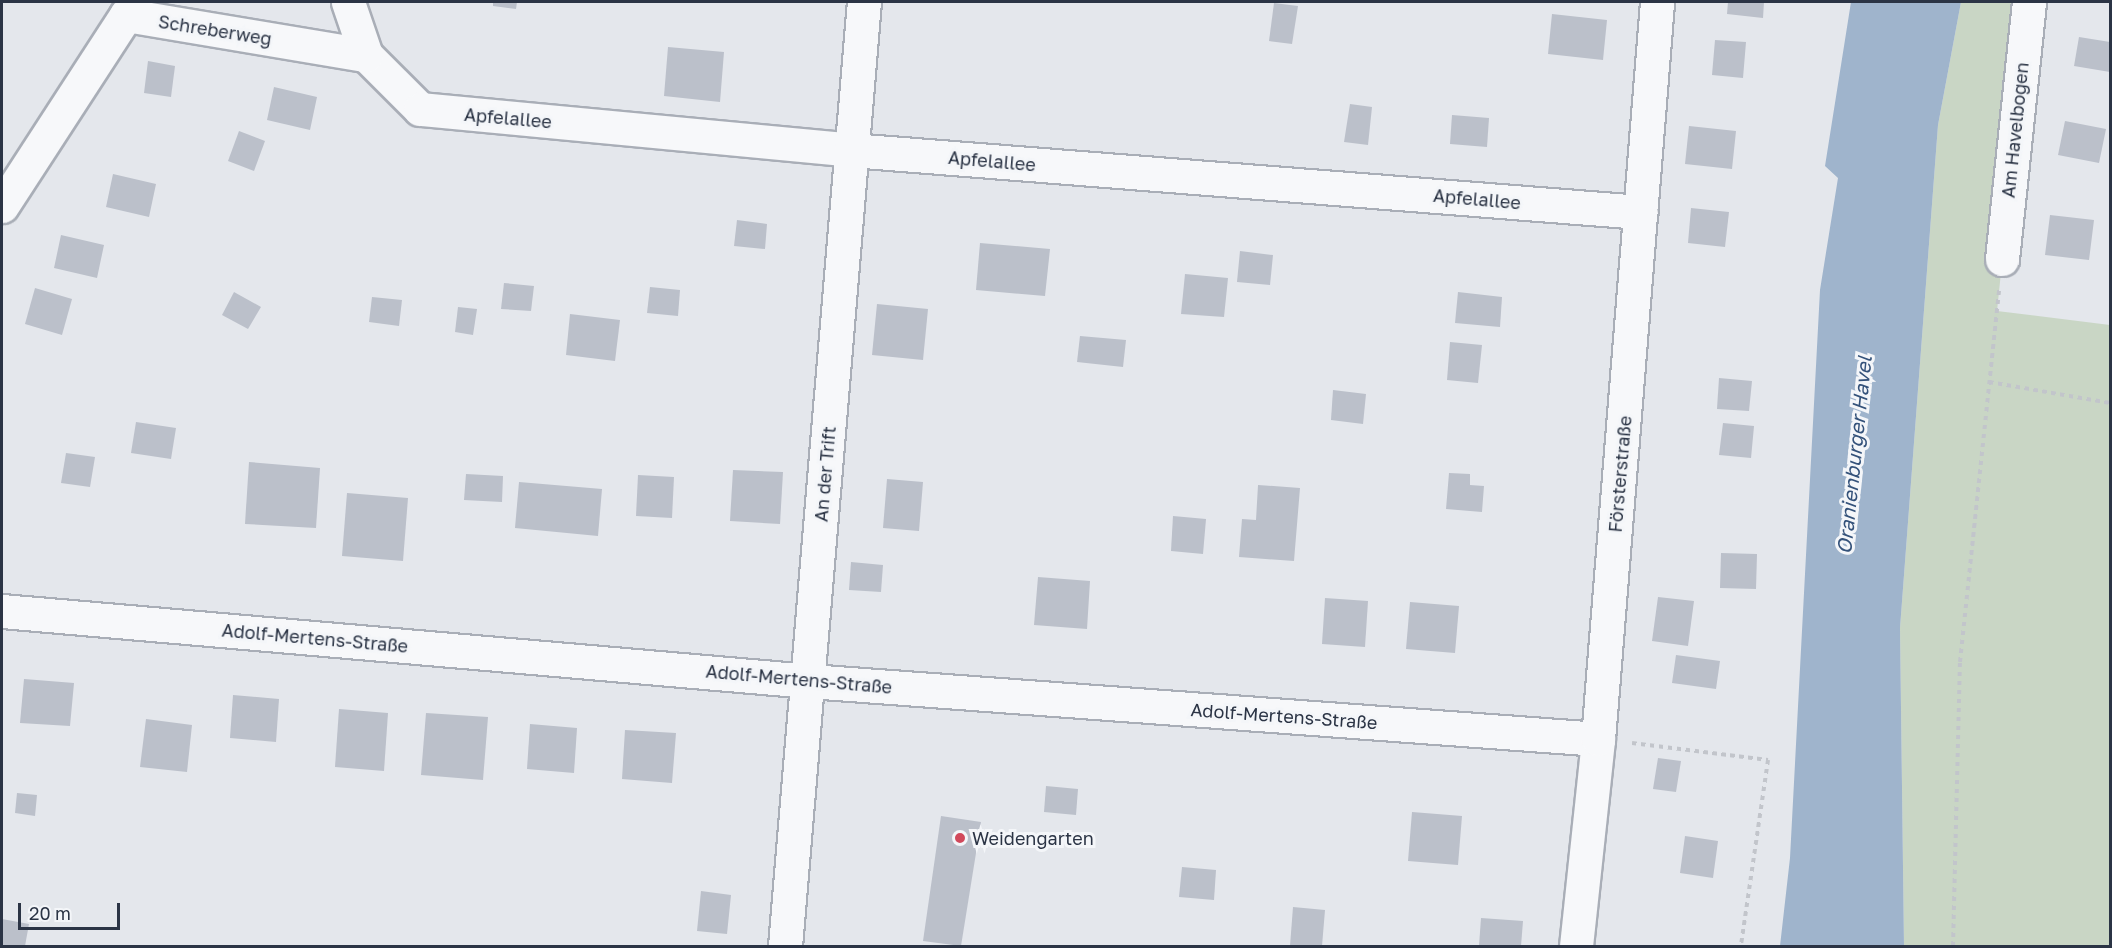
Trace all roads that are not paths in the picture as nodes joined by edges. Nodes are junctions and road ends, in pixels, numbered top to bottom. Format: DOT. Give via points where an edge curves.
graph roads {
  1 [pos="348,2"];
  2 [pos="864,2"];
  3 [pos="1657,2"];
  4 [pos="2029,2"];
  5 [pos="366,55"];
  6 [pos="851,150"];
  7 [pos="2,206"];
  8 [pos="1641,212"];
  9 [pos="2002,259"];
  10 [pos="2,611"];
  11 [pos="809,681"];
  12 [pos="1598,740"];
  13 [pos="785,946"];
  14 [pos="1576,946"];
  1 -- 5 [label="street"];
  2 -- 6 [label="street, An der Trift"];
  3 -- 8 [label="street, Försterstraße"];
  4 -- 9 [label="street, Am Havelbogen"];
  5 -- 6 [label="street, Apfelallee" via="420,109"];
  5 -- 7 [label="street, Schreberweg" via="126,15"];
  6 -- 8 [label="street, Apfelallee"];
  6 -- 11 [label="street, An der Trift"];
  8 -- 12 [label="street, Försterstraße"];
  10 -- 11 [label="street, Adolf-Mertens-Straße"];
  11 -- 12 [label="street, Adolf-Mertens-Straße"];
  11 -- 13 [label="street, An der Trift"];
  12 -- 14 [label="street, Försterstraße"];
}
